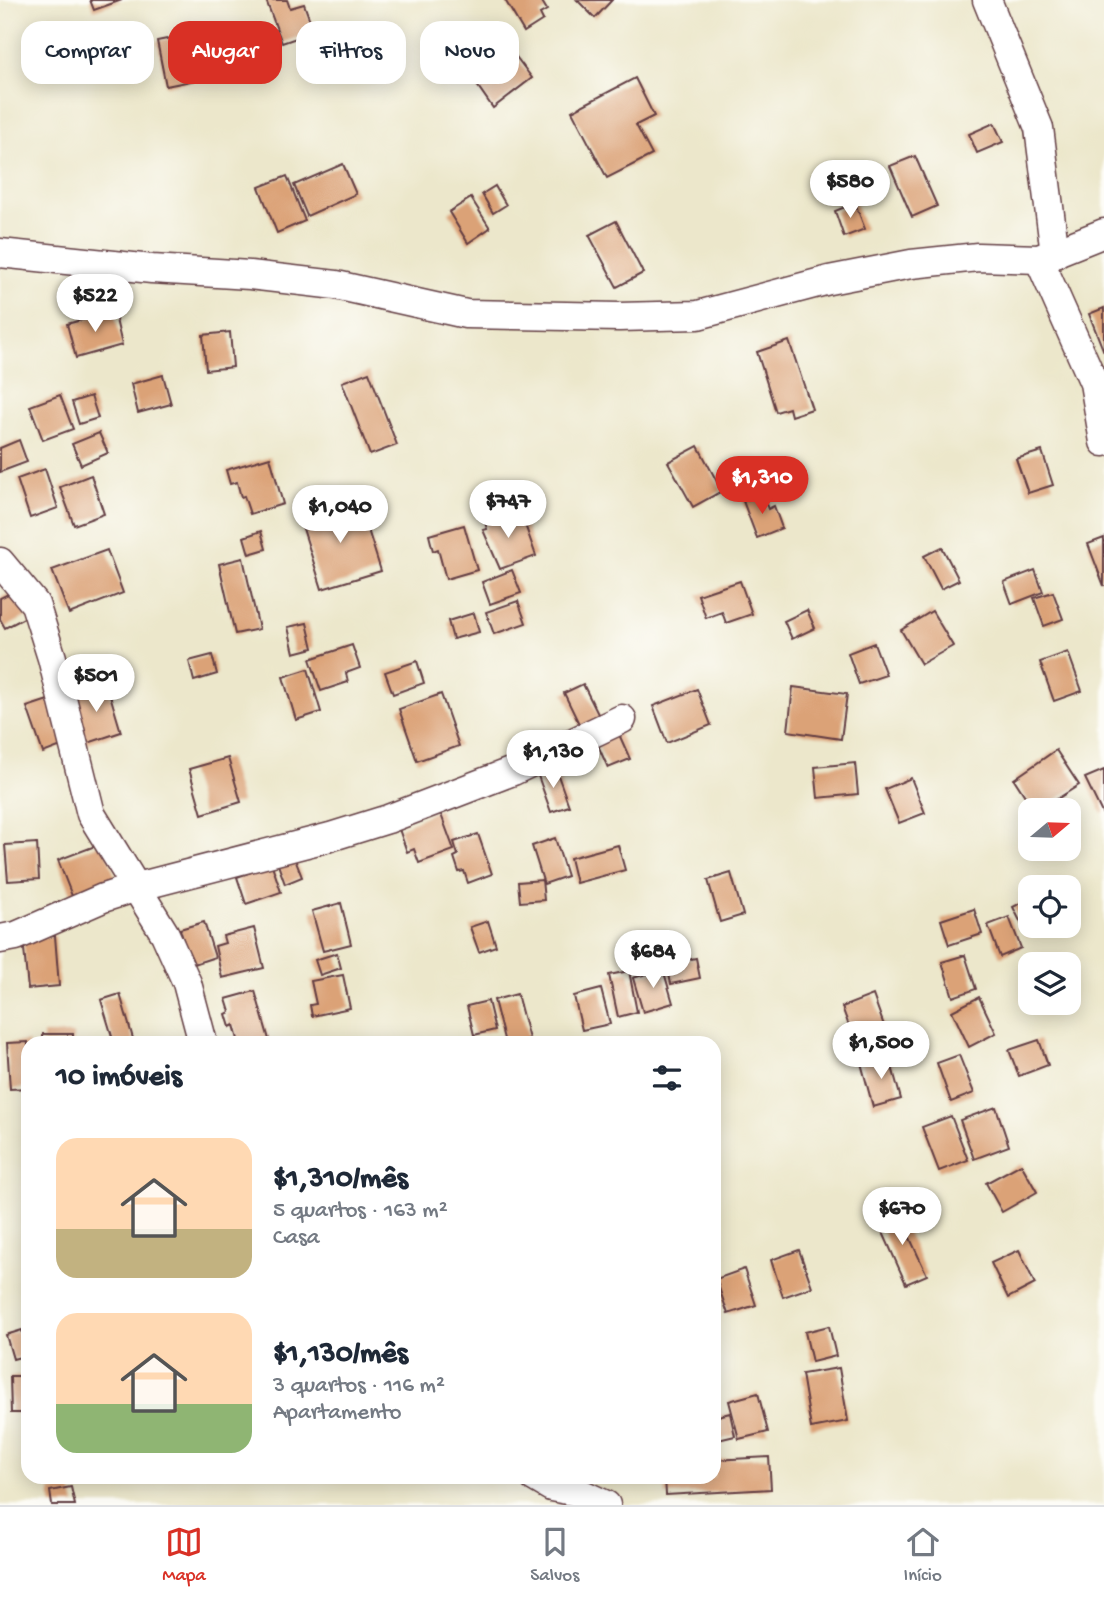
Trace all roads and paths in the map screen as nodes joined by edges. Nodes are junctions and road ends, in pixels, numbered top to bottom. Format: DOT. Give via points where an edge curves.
graph roads {
  1 [pos="987,0"];
  2 [pos="1104,233"];
  3 [pos="0,253"];
  4 [pos="1047,256"];
  5 [pos="1104,442"];
  6 [pos="6,579"];
  7 [pos="622,719"];
  8 [pos="136,887"];
  9 [pos="0,939"];
  10 [pos="201,1036"];
  11 [pos="545,1484"];
  12 [pos="606,1505"];
  1 -- 4 [label="street" via="1039,128"];
  2 -- 4 [label="street"];
  3 -- 4 [label="street" via="336,285 466,314 619,317 698,315 829,280 911,264"];
  4 -- 5 [label="street" via="1094,383"];
  6 -- 8 [label="street" via="35,604 91,814"];
  7 -- 8 [label="street" via="513,771 388,819"];
  8 -- 9 [label="street"];
  8 -- 10 [label="street" via="165,934 187,983"];
  11 -- 12 [label="street" via="579,1492"];
}
